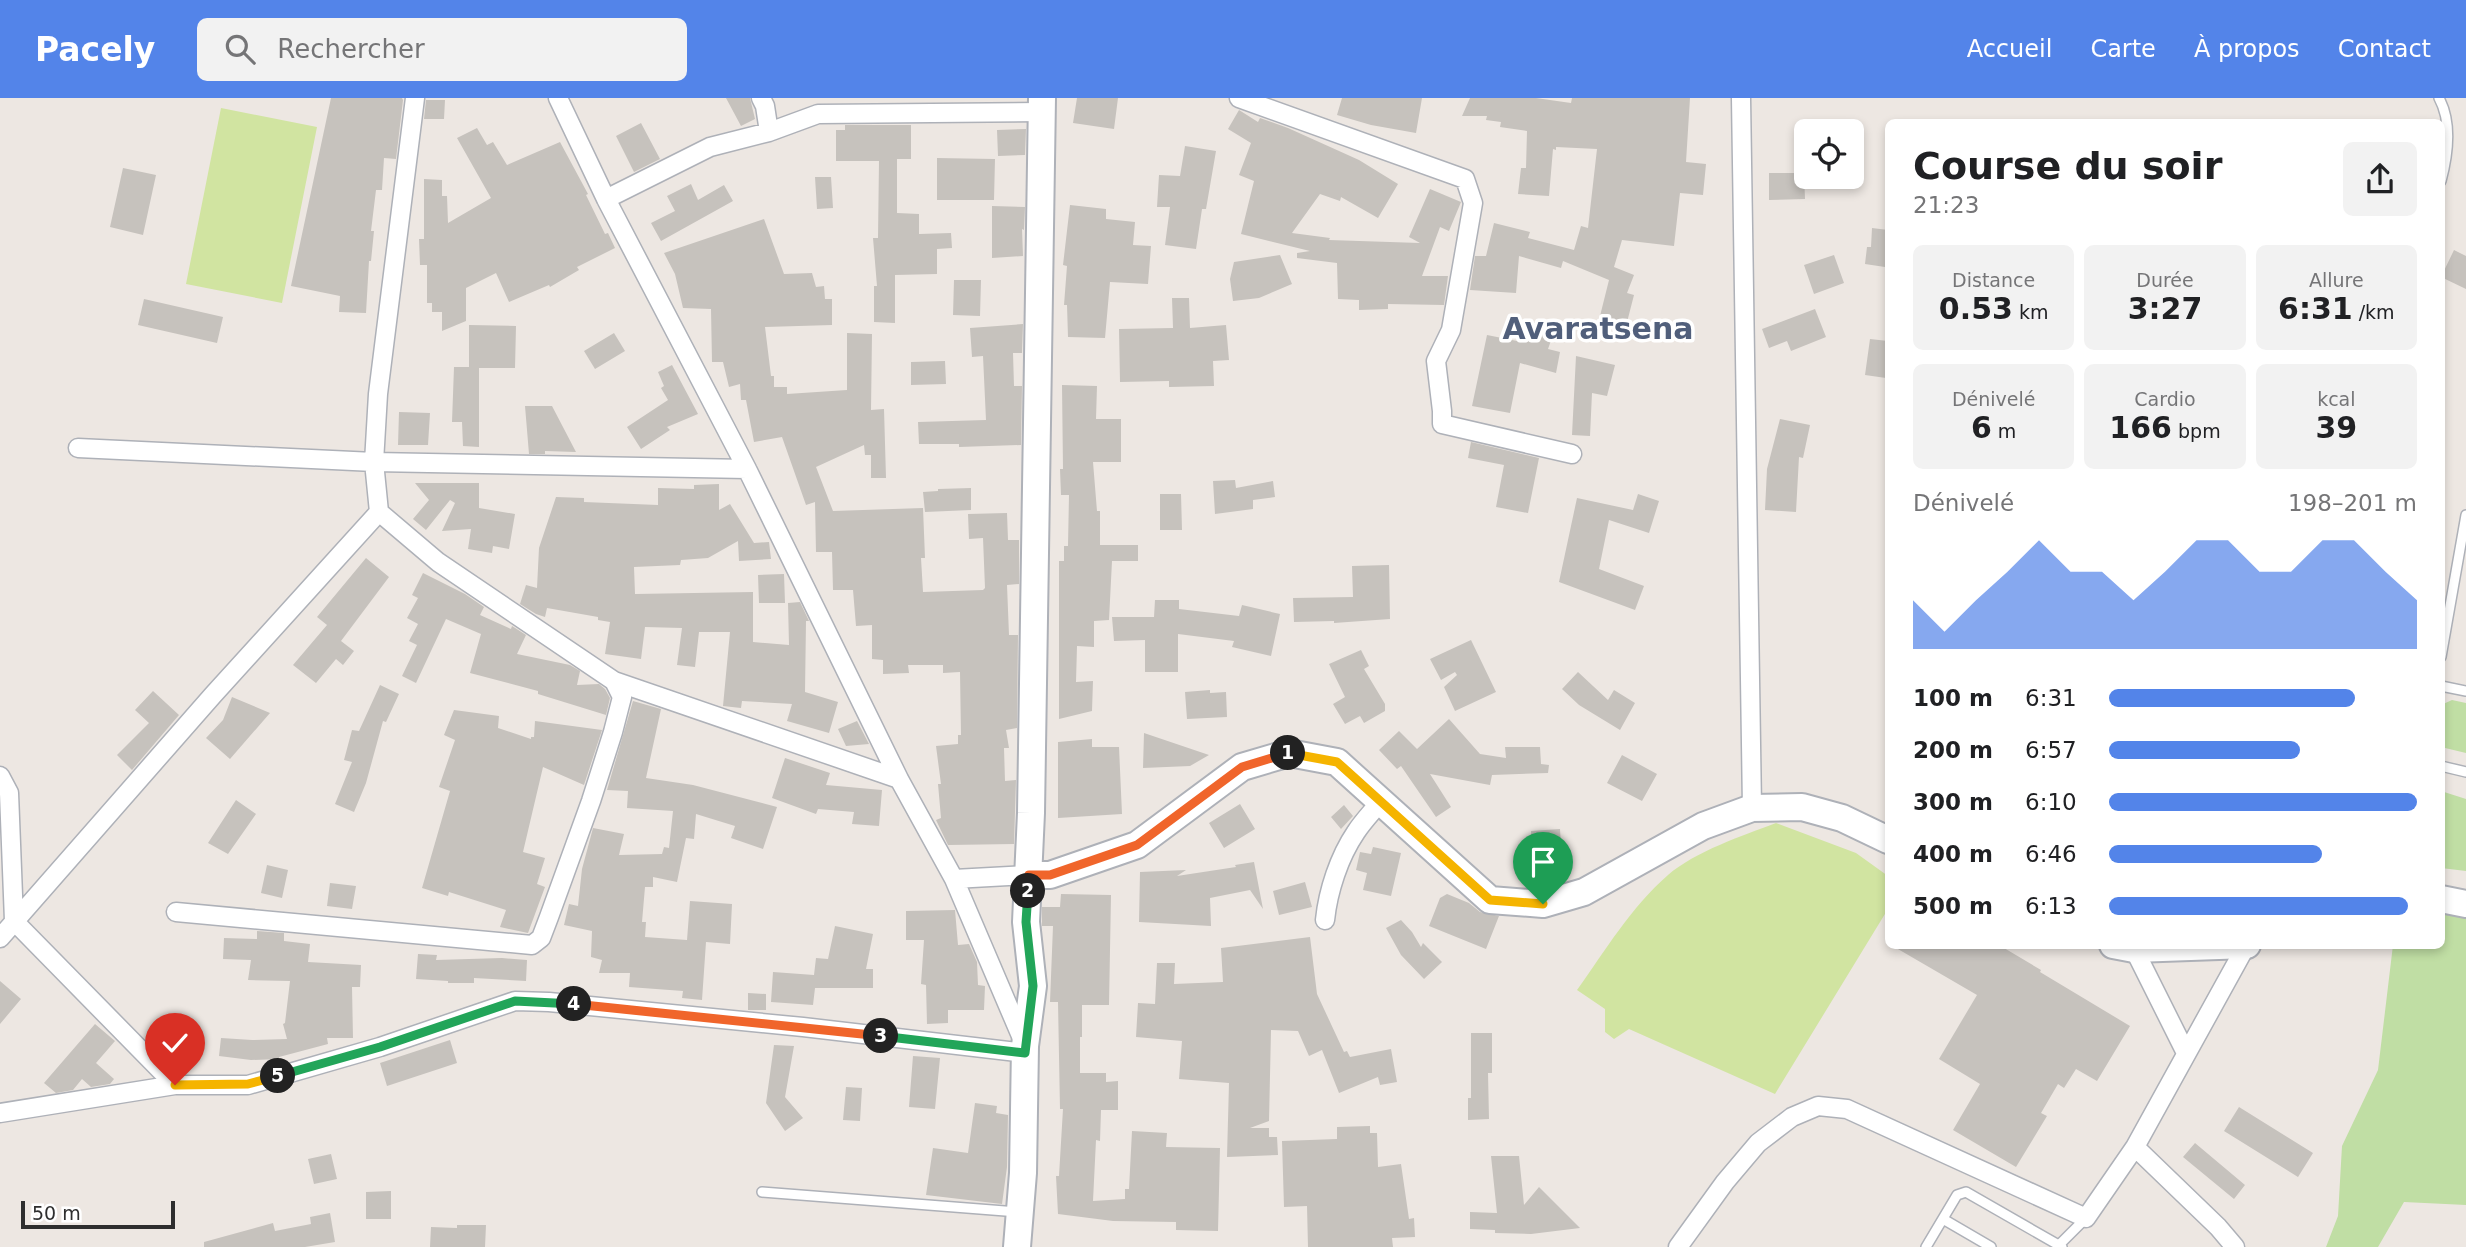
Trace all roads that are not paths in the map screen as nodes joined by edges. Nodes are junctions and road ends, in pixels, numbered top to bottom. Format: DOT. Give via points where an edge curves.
graph roads {
  1 [pos="415,98"];
  2 [pos="558,98"];
  3 [pos="761,98"];
  4 [pos="1239,98"];
  5 [pos="1741,98"];
  6 [pos="2439,98"];
  7 [pos="1042,105"];
  8 [pos="769,132"];
  9 [pos="2445,168"];
  10 [pos="606,199"];
  11 [pos="78,448"];
  12 [pos="1572,454"];
  13 [pos="374,462"];
  14 [pos="747,469"];
  15 [pos="379,512"];
  16 [pos="2466,515"];
  17 [pos="2445,634"];
  18 [pos="614,681"];
  19 [pos="2445,687"];
  20 [pos="2466,691"];
  21 [pos="2445,767"];
  22 [pos="2466,772"];
  23 [pos="0,776"];
  24 [pos="900,779"];
  25 [pos="1381,801"];
  26 [pos="1752,808"];
  27 [pos="1885,839"];
  28 [pos="1029,875"];
  29 [pos="954,879"];
  30 [pos="2445,901"];
  31 [pos="2466,904"];
  32 [pos="176,912"];
  33 [pos="1325,920"];
  34 [pos="14,921"];
  35 [pos="0,938"];
  36 [pos="2124,949"];
  37 [pos="2244,949"];
  38 [pos="1025,1050"];
  39 [pos="2186,1053"];
  40 [pos="175,1085"];
  41 [pos="0,1113"];
  42 [pos="2135,1147"];
  43 [pos="762,1192"];
  44 [pos="1020,1212"];
  45 [pos="2086,1218"];
  46 [pos="1943,1219"];
  47 [pos="2059,1246"];
  48 [pos="1017,1247"];
  49 [pos="1678,1247"];
  50 [pos="1926,1247"];
  51 [pos="1991,1247"];
  52 [pos="2235,1247"];
  1 -- 13 [label="street" via="378,394"];
  2 -- 10 [label="street"];
  3 -- 8 [label="street"];
  4 -- 12 [label="street" via="1465,179 1473,203 1451,330 1436,361 1442,424"];
  5 -- 26 [label="street"];
  6 -- 9 [label="lane" via="2445,109"];
  7 -- 8 [label="street" via="818,114"];
  7 -- 28 [label="street"];
  8 -- 10 [label="street" via="710,147"];
  10 -- 14 [label="street"];
  11 -- 13 [label="street"];
  13 -- 14 [label="street"];
  13 -- 15 [label="street"];
  14 -- 24 [label="street"];
  15 -- 18 [label="street" via="438,562"];
  15 -- 34 [label="street"];
  16 -- 17 [label="lane"];
  18 -- 24 [label="street"];
  18 -- 32 [label="street" via="622,696 613,732 541,938 532,945"];
  19 -- 20 [label="lane"];
  21 -- 22 [label="lane"];
  23 -- 34 [label="street" via="9,793"];
  24 -- 29 [label="street"];
  25 -- 26 [label="street" via="1490,900 1543,904 1584,892 1703,826"];
  25 -- 28 [label="street" via="1337,762 1289,753 1242,767 1137,845 1050,875"];
  25 -- 33 [label="street" via="1356,832 1341,862"];
  26 -- 27 [label="street" via="1802,807 1842,818"];
  28 -- 29 [label="street"];
  28 -- 38 [label="street" via="1026,922 1033,986"];
  29 -- 38 [label="street"];
  30 -- 31 [label="street"];
  34 -- 35 [label="street"];
  34 -- 40 [label="street"];
  36 -- 39 [label="street"];
  37 -- 39 [label="street"];
  38 -- 40 [label="street" via="515,1001 380,1047 248,1084"];
  38 -- 44 [label="street"];
  39 -- 42 [label="street"];
  40 -- 41 [label="street"];
  42 -- 45 [label="street"];
  42 -- 52 [label="street"];
  43 -- 44 [label="lane"];
  44 -- 48 [label="street"];
  45 -- 47 [label="lane"];
  45 -- 49 [label="street" via="1847,1108 1818,1106 1793,1117 1758,1143"];
  46 -- 47 [label="lane" via="1956,1195 1966,1192"];
  46 -- 50 [label="lane"];
  46 -- 51 [label="lane"];
}
